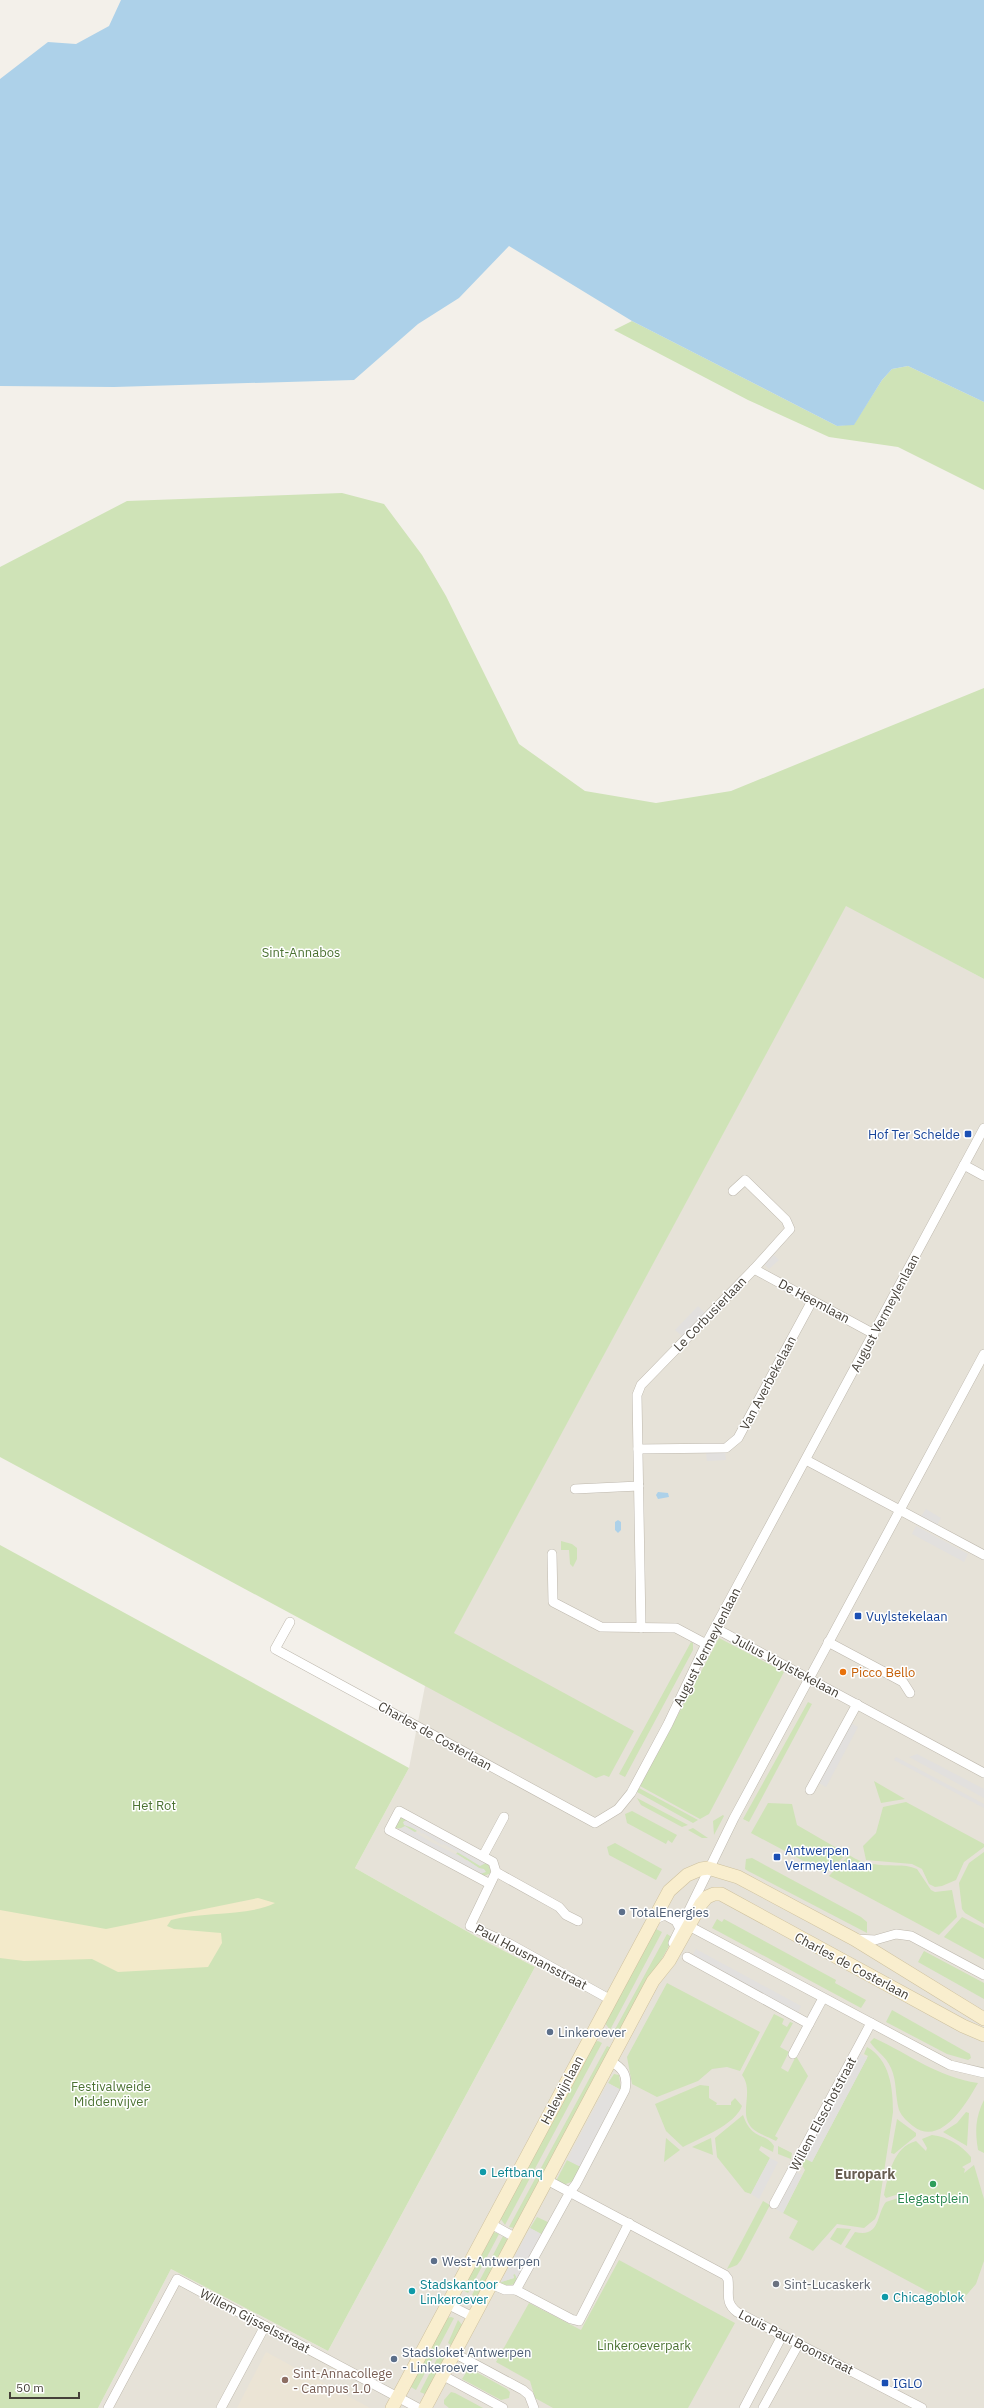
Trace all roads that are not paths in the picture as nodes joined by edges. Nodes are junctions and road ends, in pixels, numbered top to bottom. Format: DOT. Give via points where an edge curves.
graph roads {
  1 [pos="984,1128"];
  2 [pos="964,1165"];
  3 [pos="984,1176"];
  4 [pos="734,1191"];
  5 [pos="754,1269"];
  6 [pos="812,1301"];
  7 [pos="874,1334"];
  8 [pos="984,1354"];
  9 [pos="638,1450"];
  10 [pos="806,1460"];
  11 [pos="639,1486"];
  12 [pos="575,1489"];
  13 [pos="900,1510"];
  14 [pos="552,1554"];
  15 [pos="984,1555"];
  16 [pos="290,1622"];
  17 [pos="641,1628"];
  18 [pos="715,1628"];
  19 [pos="828,1642"];
  20 [pos="706,1644"];
  21 [pos="809,1679"];
  22 [pos="910,1693"];
  23 [pos="857,1704"];
  24 [pos="984,1773"];
  25 [pos="810,1790"];
  26 [pos="504,1817"];
  27 [pos="595,1824"];
  28 [pos="483,1856"];
  29 [pos="496,1872"];
  30 [pos="706,1872"];
  31 [pos="490,1884"];
  32 [pos="721,1894"];
  33 [pos="653,1920"];
  34 [pos="578,1921"];
  35 [pos="684,1926"];
  36 [pos="854,1939"];
  37 [pos="687,1957"];
  38 [pos="984,1975"];
  39 [pos="823,1998"];
  40 [pos="611,2000"];
  41 [pos="984,2019"];
  42 [pos="809,2024"];
  43 [pos="871,2024"];
  44 [pos="984,2035"];
  45 [pos="793,2054"];
  46 [pos="610,2061"];
  47 [pos="984,2073"];
  48 [pos="547,2180"];
  49 [pos="570,2192"];
  50 [pos="774,2204"];
  51 [pos="629,2223"];
  52 [pos="490,2224"];
  53 [pos="516,2238"];
  54 [pos="491,2284"];
  55 [pos="516,2290"];
  56 [pos="447,2304"];
  57 [pos="473,2317"];
  58 [pos="265,2326"];
  59 [pos="782,2336"];
  60 [pos="798,2343"];
  61 [pos="454,2353"];
  62 [pos="442,2375"];
  63 [pos="395,2403"];
  64 [pos="108,2408"];
  65 [pos="222,2408"];
  66 [pos="418,2408"];
  67 [pos="425,2408"];
  68 [pos="503,2408"];
  69 [pos="534,2408"];
  70 [pos="744,2408"];
  71 [pos="763,2408"];
  72 [pos="922,2408"];
  1 -- 2 [label="street, August Vermeylenlaan"];
  2 -- 3 [label="street"];
  2 -- 7 [label="street, August Vermeylenlaan"];
  4 -- 5 [label="street, Le Corbusierlaan" via="745,1180 789,1224 788,1234"];
  5 -- 6 [label="street, De Heemlaan"];
  5 -- 9 [label="street, Le Corbusierlaan" via="641,1385 637,1395"];
  6 -- 7 [label="street, De Heemlaan"];
  6 -- 9 [label="street, Van Averbekelaan" via="738,1438 726,1448"];
  7 -- 10 [label="street, August Vermeylenlaan"];
  8 -- 13 [label="street"];
  9 -- 11 [label="street, Le Corbusierlaan"];
  10 -- 13 [label="street"];
  10 -- 18 [label="street, August Vermeylenlaan"];
  11 -- 12 [label="street"];
  11 -- 17 [label="street, Le Corbusierlaan"];
  13 -- 15 [label="street"];
  13 -- 19 [label="street"];
  14 -- 17 [label="street" via="553,1602 601,1627"];
  16 -- 27 [label="street, Charles de Costerlaan" via="275,1649"];
  17 -- 20 [label="street" via="676,1628"];
  18 -- 20 [label="street, August Vermeylenlaan"];
  18 -- 21 [label="street, Julius Vuylstekelaan"];
  19 -- 21 [label="street"];
  19 -- 22 [label="street" via="903,1682"];
  20 -- 27 [label="street, August Vermeylenlaan" via="668,1724 631,1793 618,1809"];
  21 -- 23 [label="street, Julius Vuylstekelaan"];
  21 -- 30 [label="street"];
  23 -- 24 [label="street, Julius Vuylstekelaan"];
  23 -- 25 [label="street"];
  26 -- 28 [label="street"];
  28 -- 29 [label="street" via="494,1862"];
  28 -- 31 [label="street" via="399,1811 389,1830"];
  29 -- 31 [label="street"];
  29 -- 34 [label="street" via="559,1907 566,1915"];
  30 -- 32 [label="street, Charles de Costerlaan" via="710,1889"];
  30 -- 33 [label="main road, Halewijnlaan" via="687,1875 674,1885"];
  30 -- 35 [label="street"];
  30 -- 36 [label="main road, Charles de Costerlaan" via="738,1877"];
  31 -- 40 [label="street, Paul Housmansstraat" via="470,1926 510,1944"];
  32 -- 35 [label="main road" via="707,1897"];
  32 -- 44 [label="main road, Charles de Costerlaan"];
  33 -- 35 [label="street" via="665,1915"];
  33 -- 40 [label="main road, Halewijnlaan"];
  35 -- 39 [label="street"];
  35 -- 46 [label="main road" via="670,1961 653,1981"];
  36 -- 38 [label="street, Charles de Costerlaan" via="875,1940 896,1934 911,1936"];
  36 -- 41 [label="main road, Charles de Costerlaan"];
  37 -- 42 [label="street"];
  39 -- 42 [label="street"];
  39 -- 43 [label="street"];
  40 -- 52 [label="main road, Halewijnlaan"];
  42 -- 45 [label="street"];
  43 -- 47 [label="street" via="950,2065"];
  43 -- 50 [label="street, Willem Elsschotstraat"];
  46 -- 48 [label="main road"];
  46 -- 49 [label="street" via="623,2069 625,2090"];
  48 -- 49 [label="street, Louis Paul Boonstraat"];
  48 -- 53 [label="main road"];
  49 -- 51 [label="street, Louis Paul Boonstraat"];
  49 -- 55 [label="street"];
  51 -- 55 [label="street" via="579,2321"];
  51 -- 59 [label="street, Louis Paul Boonstraat" via="725,2275 728,2279 727,2296 730,2307"];
  52 -- 53 [label="street"];
  52 -- 56 [label="main road, Halewijnlaan"];
  53 -- 54 [label="main road"];
  54 -- 55 [label="street" via="505,2290"];
  54 -- 57 [label="main road"];
  56 -- 57 [label="street"];
  56 -- 63 [label="main road, Halewijnlaan"];
  57 -- 61 [label="main road"];
  58 -- 63 [label="street, Willem Gijsselsstraat"];
  58 -- 64 [label="street, Willem Gijsselsstraat" via="177,2279"];
  58 -- 65 [label="street"];
  59 -- 60 [label="street, Louis Paul Boonstraat"];
  59 -- 70 [label="street"];
  60 -- 71 [label="street"];
  60 -- 72 [label="street, Louis Paul Boonstraat"];
  61 -- 62 [label="main road"];
  61 -- 69 [label="street" via="523,2390 529,2395"];
  62 -- 67 [label="main road"];
  62 -- 68 [label="street"];
  63 -- 66 [label="street, Willem Gijsselsstraat"];
}
